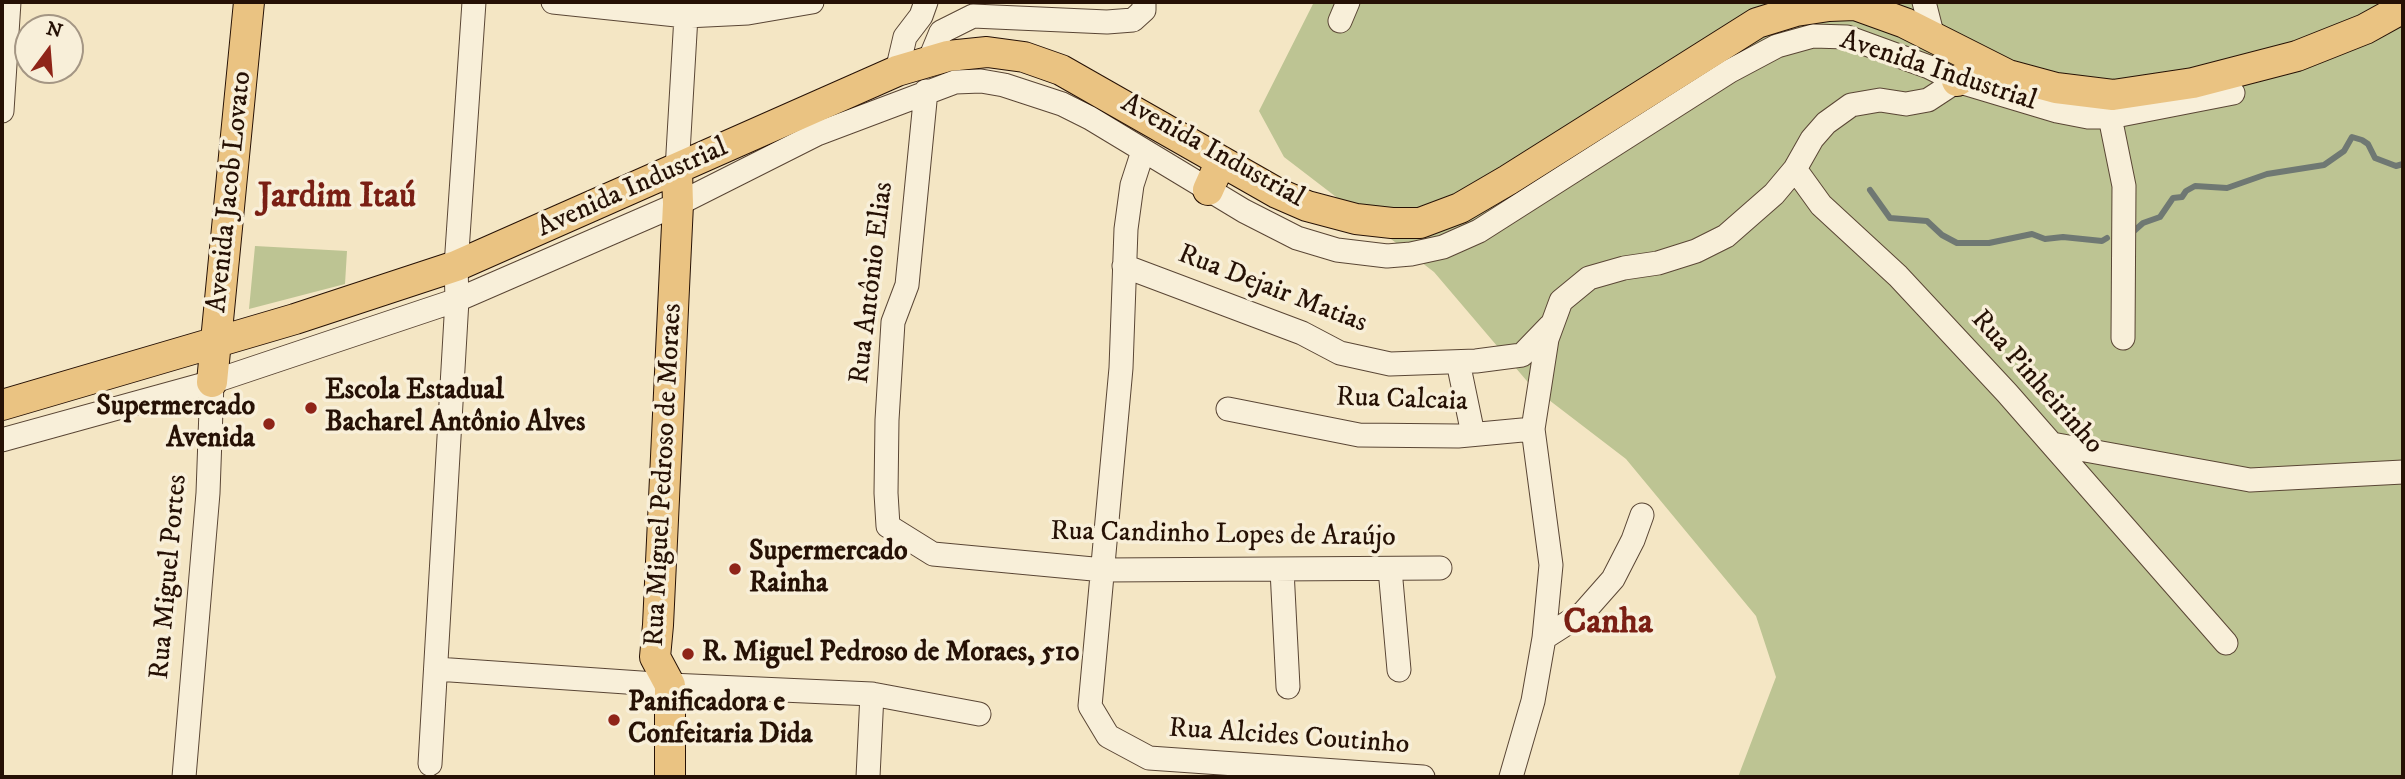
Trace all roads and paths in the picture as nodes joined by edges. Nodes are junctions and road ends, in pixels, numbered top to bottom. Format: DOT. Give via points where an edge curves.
graph roads {
  1 [pos="9,2"];
  2 [pos="249,2"];
  3 [pos="474,2"];
  4 [pos="553,2"];
  5 [pos="812,2"];
  6 [pos="926,2"];
  7 [pos="1144,2"];
  8 [pos="1924,2"];
  9 [pos="1854,4"];
  10 [pos="2403,8"];
  11 [pos="688,9"];
  12 [pos="1933,37"];
  13 [pos="1977,60"];
  14 [pos="929,61"];
  15 [pos="897,71"];
  16 [pos="1956,81"];
  17 [pos="926,91"];
  18 [pos="2233,93"];
  19 [pos="2114,106"];
  20 [pos="2,111"];
  21 [pos="1143,151"];
  22 [pos="1221,161"];
  23 [pos="1795,169"];
  24 [pos="677,170"];
  25 [pos="1208,190"];
  26 [pos="678,204"];
  27 [pos="456,266"];
  28 [pos="1124,266"];
  29 [pos="457,300"];
  30 [pos="1553,324"];
  31 [pos="2123,338"];
  32 [pos="216,343"];
  33 [pos="1458,362"];
  34 [pos="212,382"];
  35 [pos="2,405"];
  36 [pos="1228,409"];
  37 [pos="1532,429"];
  38 [pos="1473,434"];
  39 [pos="2,440"];
  40 [pos="2052,444"];
  41 [pos="2403,472"];
  42 [pos="1642,515"];
  43 [pos="888,526"];
  44 [pos="1440,568"];
  45 [pos="1390,569"];
  46 [pos="1104,570"];
  47 [pos="1282,570"];
  48 [pos="1544,638"];
  49 [pos="2226,643"];
  50 [pos="436,669"];
  51 [pos="1399,670"];
  52 [pos="670,685"];
  53 [pos="1288,687"];
  54 [pos="873,694"];
  55 [pos="979,715"];
  56 [pos="430,764"];
  57 [pos="184,777"];
  58 [pos="670,777"];
  59 [pos="869,777"];
  60 [pos="1423,777"];
  61 [pos="1511,777"];
  1 -- 20 [label="street"];
  2 -- 32 [label="main road, Avenida Jacob Lovato"];
  3 -- 27 [label="street"];
  4 -- 11 [label="street"];
  5 -- 11 [label="street" via="748,13"];
  6 -- 15 [label="street" via="905,37"];
  7 -- 14 [label="street" via="1144,10 1133,20 973,16 941,32"];
  8 -- 12 [label="street"];
  9 -- 12 [label="main road, Avenida Industrial"];
  9 -- 22 [label="main road, Avenida Industrial" via="1796,11 1757,23 1460,208 1420,223 1356,219 1307,206"];
  10 -- 19 [label="main road, Avenida Industrial" via="2297,56"];
  11 -- 24 [label="street"];
  12 -- 13 [label="main road, Avenida Industrial"];
  13 -- 16 [label="main road" via="1969,74"];
  13 -- 19 [label="main road, Avenida Industrial" via="2008,75"];
  14 -- 15 [label="main road, Avenida Industrial"];
  14 -- 22 [label="main road, Avenida Industrial" via="987,52 1024,57 1061,70"];
  15 -- 24 [label="main road, Avenida Industrial"];
  16 -- 19 [label="street, Avenida Industrial" via="2088,117"];
  16 -- 23 [label="street" via="1928,100 1851,105 1812,139"];
  16 -- 25 [label="street, Avenida Industrial" via="1847,37 1813,36 1777,46 1730,71 1479,231 1443,247 1411,254 1337,250 1297,238"];
  17 -- 21 [label="street, Avenida Industrial" via="955,82 1003,85 1062,104"];
  17 -- 26 [label="street, Avenida Industrial" via="817,134"];
  17 -- 43 [label="street, Rua Antônio Elias" via="907,285 893,322 887,420"];
  18 -- 19 [label="street, Avenida Industrial"];
  19 -- 31 [label="street" via="2124,186"];
  21 -- 25 [label="street, Avenida Industrial"];
  21 -- 28 [label="street" via="1132,185"];
  22 -- 25 [label="main road"];
  23 -- 30 [label="street" via="1726,236 1658,263 1589,278 1561,301"];
  23 -- 40 [label="street, Rua Pinheirinho" via="1821,205 1898,276"];
  24 -- 26 [label="main road, Rua Miguel Pedroso de Moraes"];
  24 -- 27 [label="main road, Avenida Industrial"];
  26 -- 29 [label="street, Avenida Industrial"];
  26 -- 52 [label="main road, Rua Miguel Pedroso de Moraes" via="655,657"];
  27 -- 29 [label="street"];
  27 -- 32 [label="main road, Avenida Industrial"];
  28 -- 33 [label="street, Rua Dejair Matias" via="1302,333 1340,353 1390,364"];
  28 -- 46 [label="street" via="1121,368"];
  29 -- 34 [label="street, Avenida Industrial"];
  29 -- 50 [label="street"];
  30 -- 33 [label="street, Rua Dejair Matias" via="1522,355"];
  30 -- 37 [label="street"];
  32 -- 34 [label="main road, Avenida Jacob Lovato"];
  32 -- 35 [label="main road, Avenida Industrial"];
  33 -- 38 [label="street"];
  34 -- 39 [label="street, Avenida Industrial"];
  34 -- 57 [label="street, Rua Miguel Portes" via="208,493"];
  36 -- 38 [label="street, Rua Calcaia" via="1359,435"];
  37 -- 38 [label="street, Rua Calcaia"];
  37 -- 48 [label="street" via="1550,565"];
  40 -- 41 [label="street" via="2250,480"];
  40 -- 49 [label="street, Rua Pinheirinho"];
  42 -- 48 [label="street" via="1613,579 1583,613"];
  43 -- 46 [label="street, Rua Candinho Lopes de Araújo" via="933,554"];
  44 -- 45 [label="street, Rua Candinho Lopes de Araújo"];
  45 -- 47 [label="street, Rua Candinho Lopes de Araújo"];
  45 -- 51 [label="street"];
  46 -- 47 [label="street, Rua Candinho Lopes de Araújo"];
  46 -- 60 [label="street, Rua Alcides Coutinho" via="1090,706 1108,736 1149,758"];
  47 -- 53 [label="street"];
  48 -- 61 [label="street" via="1533,701"];
  50 -- 52 [label="street"];
  50 -- 56 [label="street"];
  52 -- 54 [label="street"];
  52 -- 58 [label="main road, Rua Miguel Pedroso de Moraes"];
  54 -- 55 [label="street"];
  54 -- 59 [label="street"];
}
